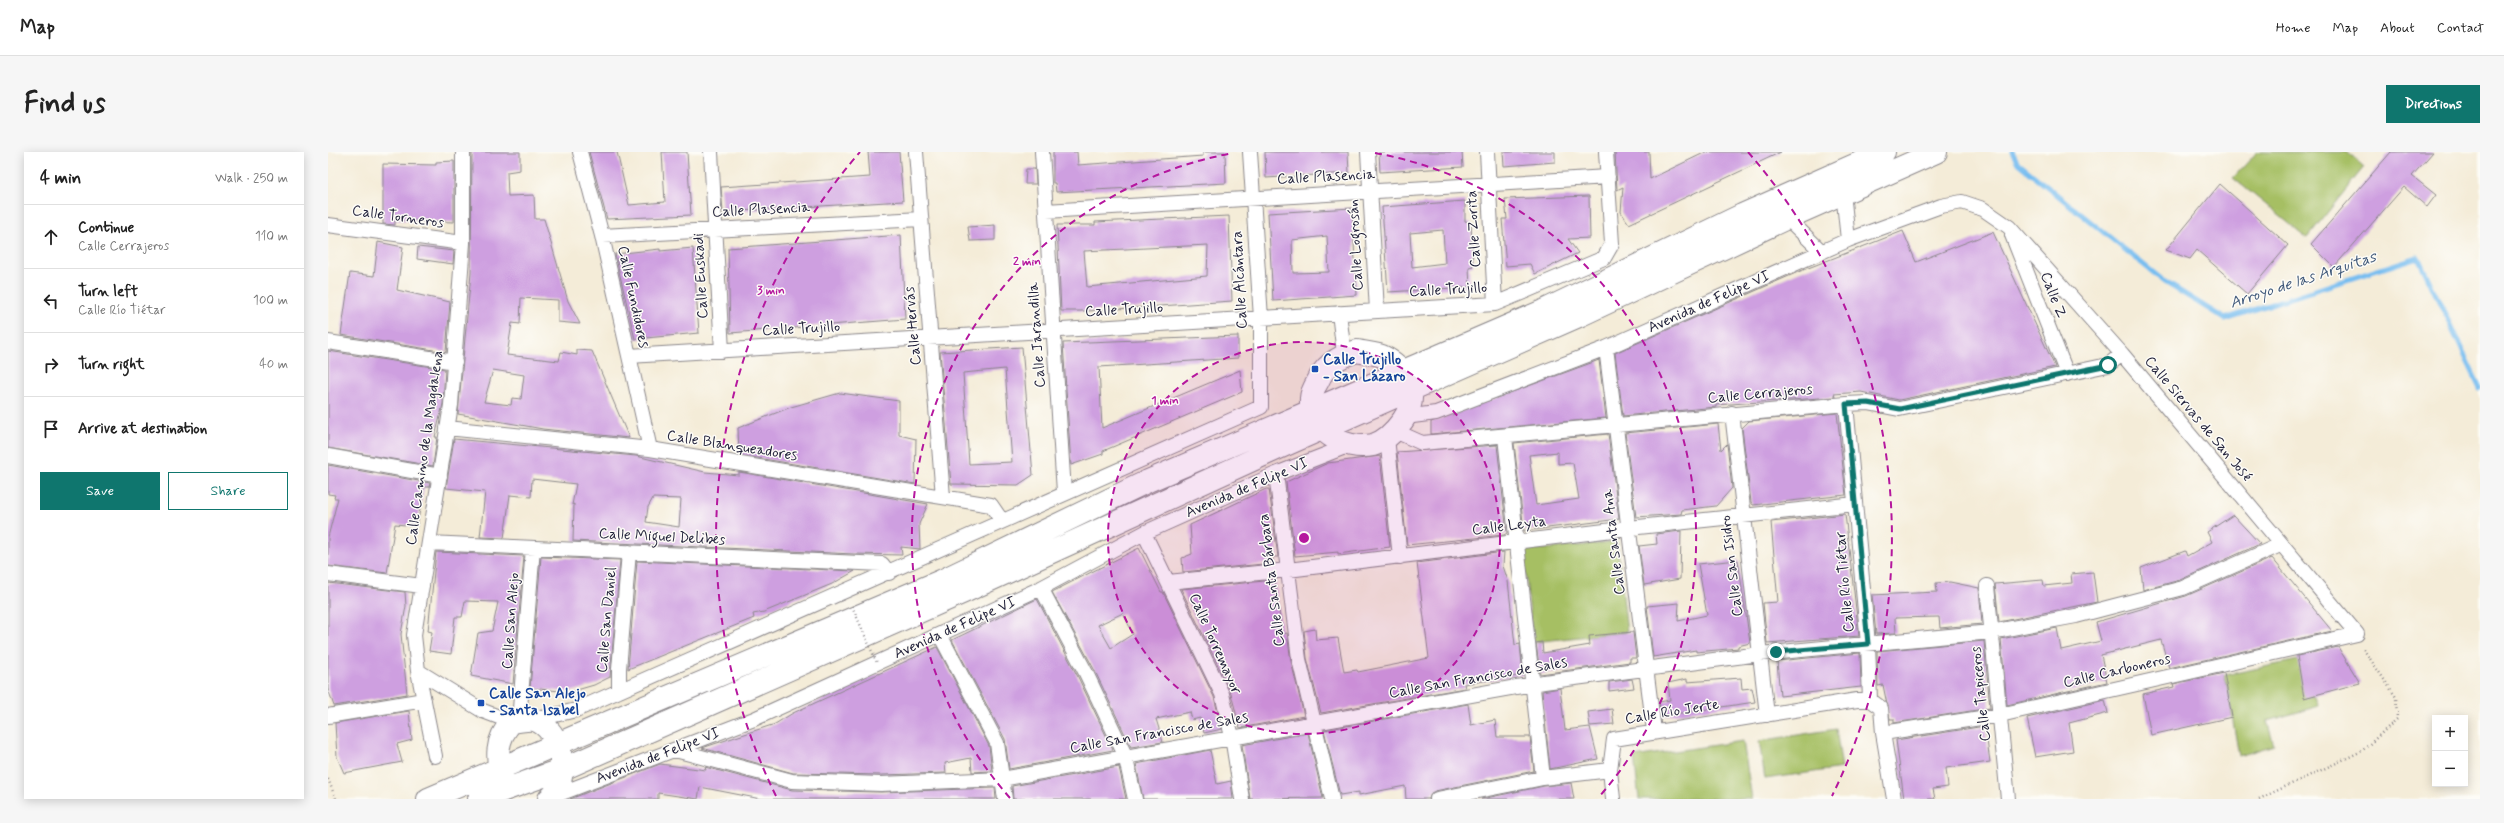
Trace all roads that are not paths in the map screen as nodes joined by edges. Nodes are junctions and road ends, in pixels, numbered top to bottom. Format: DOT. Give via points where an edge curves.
graph roads {
  1 [pos="463,152"];
  2 [pos="580,152"];
  3 [pos="711,152"];
  4 [pos="916,152"];
  5 [pos="1042,152"];
  6 [pos="1250,152"];
  7 [pos="1368,152"];
  8 [pos="1487,152"];
  9 [pos="1606,152"];
  10 [pos="1884,152"];
  11 [pos="1936,152"];
  12 [pos="1608,177"];
  13 [pos="1489,185"];
  14 [pos="1370,192"];
  15 [pos="1843,192"];
  16 [pos="1253,199"];
  17 [pos="1046,212"];
  18 [pos="1786,218"];
  19 [pos="921,219"];
  20 [pos="328,224"];
  21 [pos="2009,228"];
  22 [pos="716,230"];
  23 [pos="602,236"];
  24 [pos="1848,240"];
  25 [pos="462,243"];
  26 [pos="1822,252"];
  27 [pos="1495,304"];
  28 [pos="1377,311"];
  29 [pos="1339,313"];
  30 [pos="1261,318"];
  31 [pos="1054,331"];
  32 [pos="931,338"];
  33 [pos="328,342"];
  34 [pos="1606,348"];
  35 [pos="722,350"];
  36 [pos="1344,354"];
  37 [pos="2122,354"];
  38 [pos="628,356"];
  39 [pos="456,362"];
  40 [pos="2067,374"];
  41 [pos="1407,380"];
  42 [pos="1846,404"];
  43 [pos="1732,413"];
  44 [pos="1317,420"];
  45 [pos="1617,426"];
  46 [pos="447,428"];
  47 [pos="1396,429"];
  48 [pos="1505,437"];
  49 [pos="1350,445"];
  50 [pos="650,449"];
  51 [pos="328,456"];
  52 [pos="1276,474"];
  53 [pos="440,476"];
  54 [pos="1064,492"];
  55 [pos="944,497"];
  56 [pos="1855,504"];
  57 [pos="1744,517"];
  58 [pos="1002,521"];
  59 [pos="1629,528"];
  60 [pos="1144,533"];
  61 [pos="429,543"];
  62 [pos="1516,543"];
  63 [pos="2280,545"];
  64 [pos="533,548"];
  65 [pos="629,552"];
  66 [pos="1400,557"];
  67 [pos="1288,570"];
  68 [pos="889,573"];
  69 [pos="328,574"];
  70 [pos="1168,582"];
  71 [pos="422,586"];
  72 [pos="1987,586"];
  73 [pos="1041,588"];
  74 [pos="1991,632"];
  75 [pos="2357,634"];
  76 [pos="940,635"];
  77 [pos="1868,644"];
  78 [pos="1760,654"];
  79 [pos="1646,668"];
  80 [pos="418,671"];
  81 [pos="1533,686"];
  82 [pos="619,691"];
  83 [pos="424,700"];
  84 [pos="1870,700"];
  85 [pos="1767,715"];
  86 [pos="2000,715"];
  87 [pos="328,716"];
  88 [pos="1315,724"];
  89 [pos="517,725"];
  90 [pos="1654,731"];
  91 [pos="1883,734"];
  92 [pos="1232,737"];
  93 [pos="559,745"];
  94 [pos="675,750"];
  95 [pos="1125,755"];
  96 [pos="435,756"];
  97 [pos="563,769"];
  98 [pos="1610,770"];
  99 [pos="1543,778"];
  100 [pos="1002,779"];
  101 [pos="507,786"];
  102 [pos="552,797"];
  103 [pos="428,799"];
  104 [pos="479,799"];
  105 [pos="1006,799"];
  106 [pos="1135,799"];
  107 [pos="1242,799"];
  108 [pos="1332,799"];
  109 [pos="1436,799"];
  110 [pos="1613,799"];
  111 [pos="1894,799"];
  112 [pos="2008,799"];
  1 -- 25 [label="street, Calle Camino de la Magdalena"];
  2 -- 23 [label="street, Calle Fundidores"];
  3 -- 22 [label="street, Calle Euskadi"];
  4 -- 19 [label="street, Calle Hervás"];
  5 -- 17 [label="street, Calle Jarandilla"];
  6 -- 16 [label="street, Calle Alcántara"];
  7 -- 14 [label="street, Calle Logrosán"];
  8 -- 13 [label="street, Calle Zorita"];
  9 -- 12 [label="street"];
  10 -- 41 [label="highway" via="1742,214"];
  11 -- 15 [label="highway"];
  12 -- 13 [label="street, Calle Plasencia"];
  12 -- 27 [label="street, Calle Trujillo" via="1612,244 1610,252 1604,258"];
  13 -- 14 [label="street, Calle Plasencia"];
  13 -- 27 [label="street, Calle Zorita"];
  14 -- 16 [label="street, Calle Plasencia"];
  14 -- 28 [label="street, Calle Logrosán"];
  15 -- 18 [label="highway"];
  15 -- 24 [label="street"];
  16 -- 17 [label="street, Calle Plasencia"];
  16 -- 30 [label="street, Calle Alcántara"];
  17 -- 31 [label="street, Calle Jarandilla"];
  18 -- 26 [label="street"];
  18 -- 41 [label="highway" via="1581,315"];
  19 -- 22 [label="street, Calle Plasencia"];
  19 -- 32 [label="street, Calle Hervás"];
  20 -- 25 [label="street, Calle Torneros"];
  21 -- 24 [label="street, Avenida de Felipe VI" via="1983,209 1962,202 1941,206"];
  21 -- 37 [label="street, Calle Siervas de San José"];
  21 -- 40 [label="street, Calle Z"];
  22 -- 23 [label="street, Calle Plasencia"];
  22 -- 35 [label="street, Calle Euskadi"];
  23 -- 38 [label="street, Calle Fundidores"];
  24 -- 26 [label="street, Avenida de Felipe VI"];
  25 -- 39 [label="street, Calle Camino de la Magdalena"];
  26 -- 34 [label="street, Avenida de Felipe VI"];
  27 -- 28 [label="street, Calle Trujillo"];
  28 -- 29 [label="street, Calle Trujillo"];
  29 -- 30 [label="street, Calle Trujillo"];
  29 -- 36 [label="street"];
  30 -- 31 [label="street, Calle Trujillo"];
  30 -- 54 [label="street, Calle Alcántara" via="1261,407"];
  31 -- 32 [label="street, Calle Trujillo"];
  31 -- 54 [label="street, Calle Jarandilla"];
  32 -- 35 [label="street, Calle Trujillo"];
  32 -- 55 [label="street, Calle Hervás"];
  33 -- 39 [label="street"];
  34 -- 45 [label="street, Calle Santa Ana"];
  34 -- 47 [label="street, Avenida de Felipe VI"];
  35 -- 38 [label="street, Calle Trujillo"];
  36 -- 41 [label="highway" via="1357,351 1383,356"];
  36 -- 44 [label="highway" via="1328,365 1311,397"];
  37 -- 40 [label="street, Calle Cerrajeros" via="2108,365"];
  37 -- 63 [label="street, Calle Siervas de San José"];
  38 -- 50 [label="street, Calle Fundidores"];
  39 -- 46 [label="street, Calle Camino de la Magdalena"];
  40 -- 42 [label="street, Calle Cerrajeros" via="1900,409 1868,403"];
  41 -- 44 [label="highway"];
  41 -- 47 [label="highway" via="1411,401"];
  42 -- 43 [label="street, Calle Cerrajeros"];
  42 -- 56 [label="street, Calle Río Tiétar"];
  43 -- 45 [label="street, Calle Cerrajeros"];
  43 -- 57 [label="street, Calle San Isidro"];
  44 -- 49 [label="highway" via="1336,440"];
  44 -- 93 [label="highway" via="1148,482 943,580"];
  44 -- 97 [label="highway, Avenida de Felipe VI" via="964,592"];
  45 -- 48 [label="street, Calle Cerrajeros"];
  45 -- 59 [label="street, Calle Santa Ana"];
  46 -- 50 [label="street, Calle Blanqueadores"];
  46 -- 53 [label="street, Calle Camino de la Magdalena"];
  47 -- 48 [label="street, Calle Cerrajeros" via="1422,443"];
  47 -- 49 [label="highway" via="1373,444"];
  47 -- 66 [label="street"];
  48 -- 62 [label="street"];
  49 -- 52 [label="street, Avenida de Felipe VI"];
  50 -- 55 [label="street, Calle Blanqueadores"];
  51 -- 53 [label="street"];
  52 -- 60 [label="street, Avenida de Felipe VI"];
  52 -- 67 [label="street, Calle Santa Bárbara"];
  53 -- 61 [label="street, Calle Camino de la Magdalena"];
  54 -- 58 [label="street"];
  55 -- 58 [label="street, Calle Blanqueadores" via="991,505"];
  56 -- 57 [label="street, Calle Leyta"];
  56 -- 77 [label="street, Calle Río Tiétar"];
  57 -- 59 [label="street, Calle Leyta"];
  57 -- 78 [label="street, Calle San Isidro"];
  58 -- 68 [label="street"];
  59 -- 62 [label="street, Calle Leyta"];
  59 -- 79 [label="street, Calle Santa Ana"];
  60 -- 70 [label="street, Calle Torremayor"];
  60 -- 73 [label="street, Avenida de Felipe VI"];
  61 -- 64 [label="street, Calle Miguel Delibes"];
  61 -- 71 [label="street, Calle Camino de la Magdalena"];
  62 -- 66 [label="street, Calle Leyta"];
  62 -- 81 [label="street"];
  63 -- 74 [label="street, Calle San Francisco de Sales" via="2183,588 2076,616"];
  63 -- 75 [label="street, Calle Siervas de San José"];
  64 -- 65 [label="street, Calle Miguel Delibes"];
  64 -- 89 [label="street, Calle San Alejo"];
  65 -- 68 [label="street, Calle Miguel Delibes" via="882,564"];
  65 -- 82 [label="street, Calle San Daniel"];
  66 -- 67 [label="street, Calle Leyta"];
  67 -- 70 [label="street, Calle Leyta"];
  67 -- 88 [label="street, Calle Santa Bárbara" via="1298,659"];
  68 -- 82 [label="street"];
  69 -- 71 [label="street"];
  70 -- 92 [label="street, Calle Torremayor" via="1222,694"];
  71 -- 80 [label="street, Calle Camino de la Magdalena" via="414,635"];
  72 -- 74 [label="street, Calle Tapiceros"];
  73 -- 76 [label="street, Avenida de Felipe VI"];
  73 -- 95 [label="street" via="1086,673"];
  74 -- 77 [label="street, Calle San Francisco de Sales"];
  74 -- 86 [label="street, Calle Tapiceros"];
  75 -- 86 [label="street, Calle Carboneros"];
  76 -- 94 [label="street, Avenida de Felipe VI" via="754,719"];
  76 -- 100 [label="street" via="997,743"];
  77 -- 78 [label="street, Calle San Francisco de Sales"];
  77 -- 84 [label="street, Calle Río Tiétar"];
  78 -- 79 [label="street, Calle San Francisco de Sales"];
  78 -- 85 [label="street, Calle San Isidro"];
  79 -- 81 [label="street, Calle San Francisco de Sales"];
  79 -- 90 [label="street, Calle Santa Ana"];
  80 -- 83 [label="street, Calle Camino de la Magdalena"];
  80 -- 89 [label="street" via="484,711"];
  81 -- 88 [label="street, Calle San Francisco de Sales"];
  81 -- 99 [label="street"];
  82 -- 89 [label="street" via="576,710"];
  83 -- 87 [label="street"];
  83 -- 96 [label="street, Calle Camino de la Magdalena"];
  84 -- 85 [label="street, Calle Río Jerte"];
  84 -- 91 [label="street" via="1881,708"];
  85 -- 90 [label="street, Calle Río Jerte"];
  86 -- 91 [label="street, Calle Carboneros"];
  86 -- 112 [label="street, Calle Tapiceros"];
  88 -- 92 [label="street, Calle San Francisco de Sales"];
  88 -- 108 [label="street, Calle Santa Bárbara"];
  89 -- 93 [label="highway" via="546,729"];
  89 -- 101 [label="highway" via="499,743"];
  90 -- 98 [label="street, Calle Río Jerte" via="1614,739"];
  91 -- 111 [label="street"];
  92 -- 95 [label="street, Calle San Francisco de Sales"];
  92 -- 107 [label="street, Calle Torremayor"];
  93 -- 97 [label="highway"];
  93 -- 101 [label="highway"];
  94 -- 100 [label="street, Calle San Francisco de Sales" via="792,781 881,784"];
  94 -- 102 [label="street, Avenida de Felipe VI"];
  95 -- 100 [label="street, Calle San Francisco de Sales"];
  95 -- 106 [label="street"];
  97 -- 101 [label="highway, Avenida de Felipe VI"];
  97 -- 102 [label="highway"];
  98 -- 99 [label="street"];
  98 -- 110 [label="street"];
  99 -- 109 [label="street"];
  100 -- 105 [label="street"];
  101 -- 103 [label="highway"];
  101 -- 104 [label="highway"];
}
